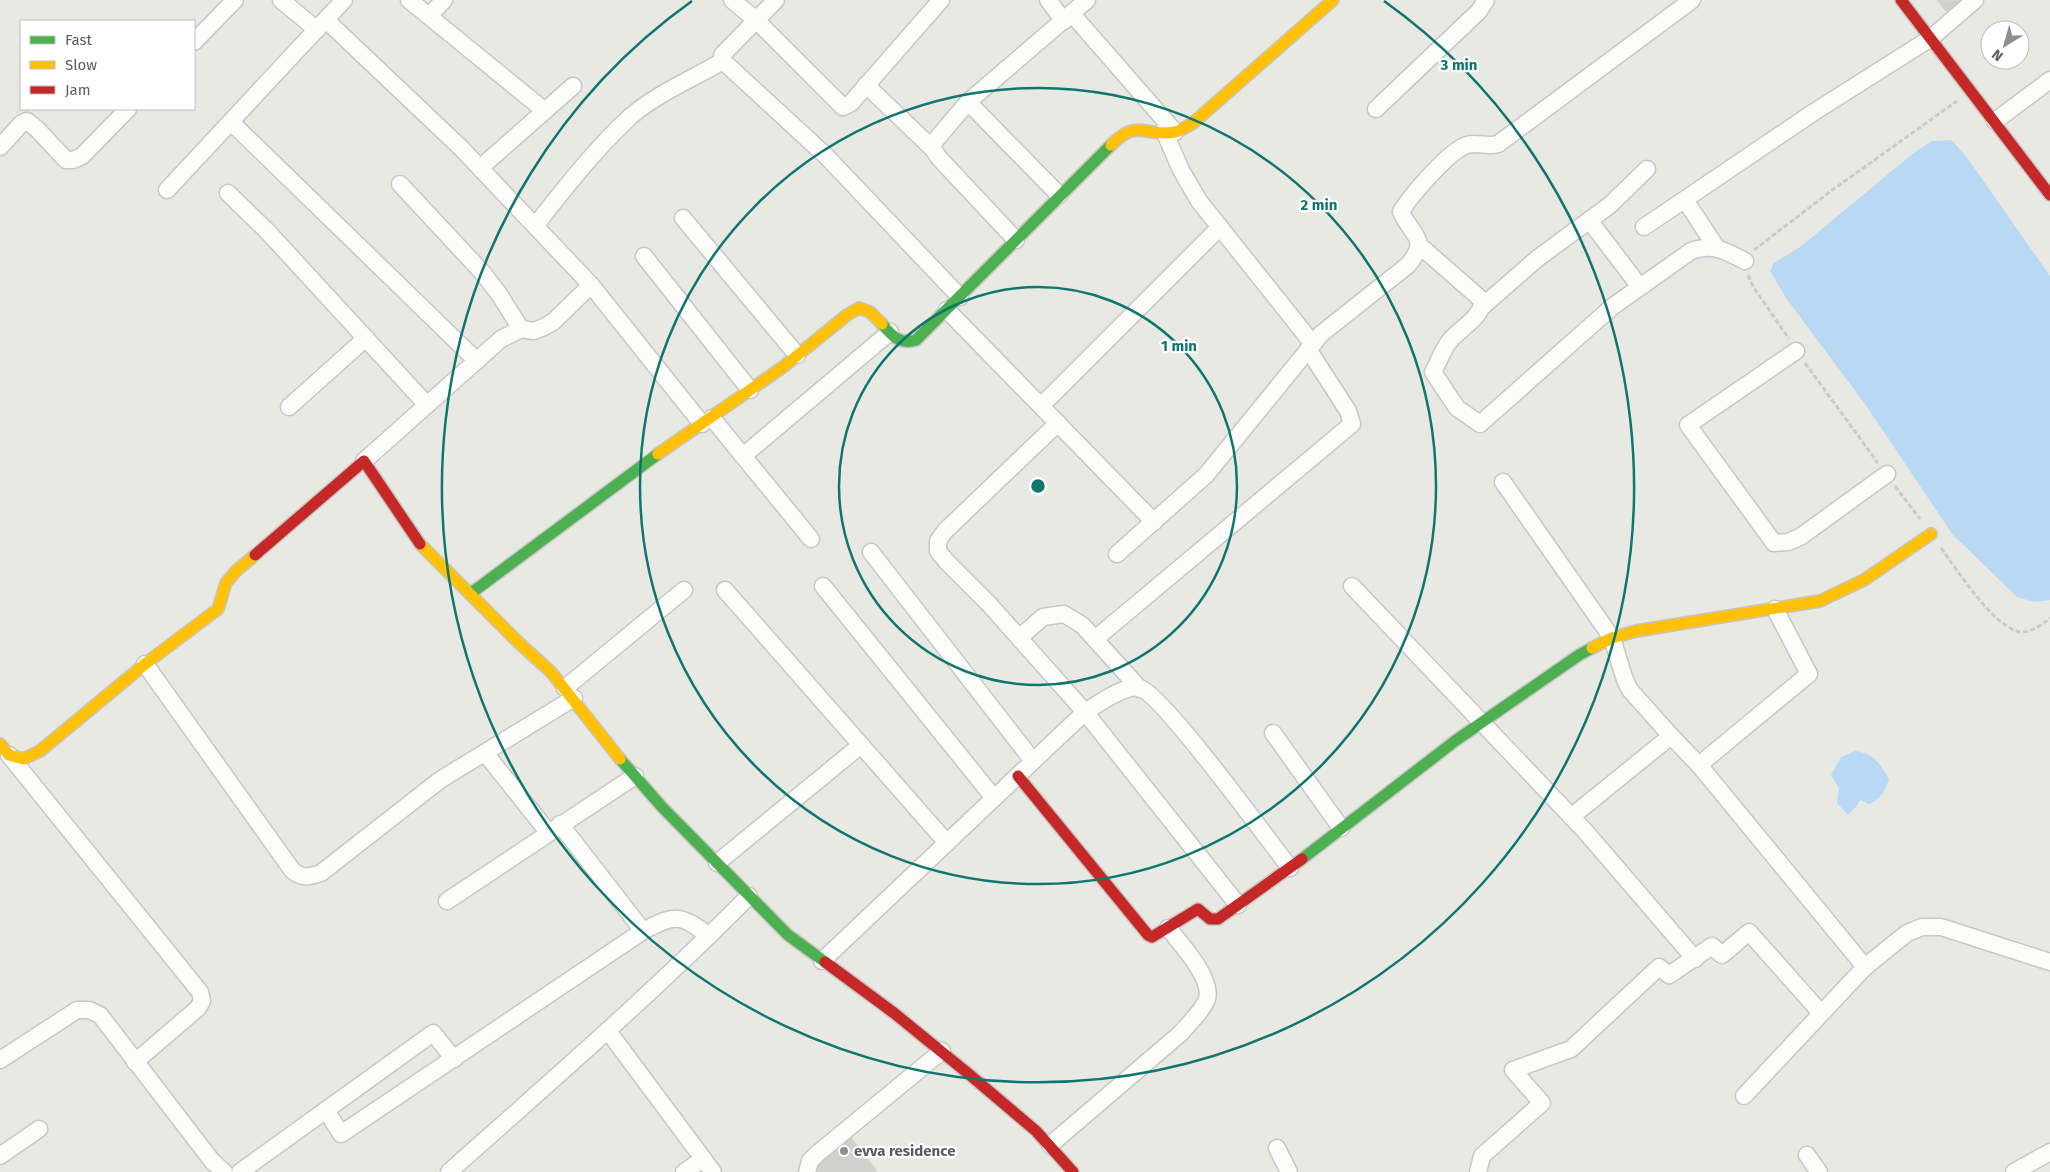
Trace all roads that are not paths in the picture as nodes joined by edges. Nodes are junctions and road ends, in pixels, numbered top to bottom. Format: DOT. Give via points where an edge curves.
graph roads {
  1 [pos="235,0"];
  2 [pos="281,0"];
  3 [pos="344,0"];
  4 [pos="409,0"];
  5 [pos="444,0"];
  6 [pos="732,0"];
  7 [pos="776,0"];
  8 [pos="941,0"];
  9 [pos="1048,0"];
  10 [pos="1087,0"];
  11 [pos="1334,0"];
  12 [pos="1486,0"];
  13 [pos="1692,0"];
  14 [pos="1901,0"];
  15 [pos="1975,0"];
  16 [pos="429,16"];
  17 [pos="1068,17"];
  18 [pos="756,20"];
  19 [pos="321,25"];
  20 [pos="1931,38"];
  21 [pos="195,41"];
  22 [pos="723,61"];
  23 [pos="2050,80"];
  24 [pos="866,85"];
  25 [pos="573,86"];
  26 [pos="968,102"];
  27 [pos="127,110"];
  28 [pos="1376,110"];
  29 [pos="545,111"];
  30 [pos="231,122"];
  31 [pos="1995,122"];
  32 [pos="1170,132"];
  33 [pos="0,147"];
  34 [pos="933,149"];
  35 [pos="480,168"];
  36 [pos="1648,169"];
  37 [pos="400,184"];
  38 [pos="167,190"];
  39 [pos="228,193"];
  40 [pos="1059,195"];
  41 [pos="2050,195"];
  42 [pos="1685,200"];
  43 [pos="683,218"];
  44 [pos="1589,220"];
  45 [pos="535,226"];
  46 [pos="1220,227"];
  47 [pos="1644,227"];
  48 [pos="1016,240"];
  49 [pos="1419,245"];
  50 [pos="1716,247"];
  51 [pos="644,256"];
  52 [pos="1745,261"];
  53 [pos="591,285"];
  54 [pos="1640,287"];
  55 [pos="960,297"];
  56 [pos="1482,306"];
  57 [pos="947,310"];
  58 [pos="521,329"];
  59 [pos="890,332"];
  60 [pos="366,338"];
  61 [pos="1310,346"];
  62 [pos="1796,350"];
  63 [pos="797,355"];
  64 [pos="477,361"];
  65 [pos="750,390"];
  66 [pos="427,405"];
  67 [pos="1041,406"];
  68 [pos="289,407"];
  69 [pos="707,421"];
  70 [pos="1058,423"];
  71 [pos="743,456"];
  72 [pos="364,461"];
  73 [pos="1886,474"];
  74 [pos="1503,482"];
  75 [pos="1154,522"];
  76 [pos="1931,534"];
  77 [pos="811,539"];
  78 [pos="871,552"];
  79 [pos="1118,554"];
  80 [pos="823,586"];
  81 [pos="1352,586"];
  82 [pos="684,590"];
  83 [pos="725,590"];
  84 [pos="470,594"];
  85 [pos="1775,609"];
  86 [pos="1019,638"];
  87 [pos="1612,638"];
  88 [pos="1095,639"];
  89 [pos="145,664"];
  90 [pos="1140,688"];
  91 [pos="569,693"];
  92 [pos="1085,712"];
  93 [pos="1482,722"];
  94 [pos="1273,733"];
  95 [pos="1671,736"];
  96 [pos="861,745"];
  97 [pos="2,747"];
  98 [pos="484,753"];
  99 [pos="1033,761"];
  100 [pos="1699,765"];
  101 [pos="635,776"];
  102 [pos="1018,776"];
  103 [pos="994,798"];
  104 [pos="1571,816"];
  105 [pos="554,828"];
  106 [pos="1341,828"];
  107 [pos="947,843"];
  108 [pos="717,863"];
  109 [pos="1290,868"];
  110 [pos="748,896"];
  111 [pos="447,901"];
  112 [pos="1238,905"];
  113 [pos="1168,928"];
  114 [pos="644,931"];
  115 [pos="710,936"];
  116 [pos="1694,959"];
  117 [pos="822,961"];
  118 [pos="2050,962"];
  119 [pos="1865,966"];
  120 [pos="1821,1013"];
  121 [pos="608,1031"];
  122 [pos="942,1051"];
  123 [pos="454,1059"];
  124 [pos="0,1060"];
  125 [pos="135,1062"];
  126 [pos="1744,1096"];
  127 [pos="326,1110"];
  128 [pos="39,1129"];
  129 [pos="1050,1145"];
  130 [pos="1277,1148"];
  131 [pos="2050,1152"];
  132 [pos="1807,1154"];
  133 [pos="0,1156"];
  134 [pos="708,1166"];
  135 [pos="224,1172"];
  136 [pos="240,1172"];
  137 [pos="449,1172"];
  138 [pos="684,1172"];
  139 [pos="807,1172"];
  140 [pos="1073,1172"];
  141 [pos="1289,1172"];
  142 [pos="1478,1172"];
  143 [pos="1819,1172"];
  144 [pos="2014,1172"];
  1 -- 21 [label="street"];
  2 -- 19 [label="street"];
  3 -- 19 [label="street"];
  4 -- 16 [label="street"];
  5 -- 16 [label="street"];
  6 -- 18 [label="street"];
  7 -- 18 [label="street"];
  8 -- 24 [label="street"];
  9 -- 17 [label="street"];
  10 -- 17 [label="street"];
  11 -- 32 [label="street" via="1193,123"];
  12 -- 28 [label="street" via="1479,11"];
  13 -- 49 [label="street" via="1498,144 1468,144 1458,149 1407,201 1401,212"];
  14 -- 20 [label="street"];
  15 -- 20 [label="street"];
  16 -- 29 [label="street"];
  17 -- 26 [label="street"];
  17 -- 32 [label="street"];
  18 -- 22 [label="street" via="722,55"];
  18 -- 24 [label="street" via="843,107 851,103"];
  19 -- 30 [label="street"];
  19 -- 35 [label="street"];
  20 -- 31 [label="street"];
  20 -- 42 [label="street" via="1814,112"];
  22 -- 45 [label="street" via="660,95 632,116 589,159"];
  22 -- 55 [label="street" via="826,156"];
  23 -- 31 [label="street"];
  24 -- 34 [label="street"];
  25 -- 29 [label="street"];
  26 -- 34 [label="street" via="934,142"];
  26 -- 40 [label="street"];
  27 -- 33 [label="street" via="82,156 73,160 66,160 27,121"];
  29 -- 35 [label="street"];
  30 -- 38 [label="street"];
  30 -- 64 [label="street"];
  31 -- 41 [label="street"];
  32 -- 40 [label="street" via="1128,130"];
  32 -- 46 [label="street" via="1190,187"];
  34 -- 48 [label="street"];
  35 -- 45 [label="street"];
  36 -- 44 [label="street"];
  37 -- 58 [label="street" via="482,272"];
  39 -- 60 [label="street"];
  40 -- 48 [label="street"];
  42 -- 47 [label="street"];
  42 -- 50 [label="street"];
  43 -- 63 [label="street"];
  44 -- 54 [label="street"];
  44 -- 56 [label="street"];
  45 -- 53 [label="street"];
  46 -- 61 [label="street"];
  46 -- 67 [label="street"];
  48 -- 55 [label="street"];
  49 -- 56 [label="street" via="1483,301"];
  49 -- 61 [label="street" via="1417,254 1408,265"];
  50 -- 52 [label="street"];
  50 -- 54 [label="street" via="1703,246 1691,251"];
  51 -- 65 [label="street"];
  53 -- 58 [label="street" via="553,322 534,331"];
  53 -- 69 [label="street"];
  54 -- 56 [label="street" via="1612,307 1480,424 1457,408 1434,372 1448,343"];
  55 -- 57 [label="street"];
  57 -- 59 [label="street" via="908,344 900,342"];
  57 -- 67 [label="street"];
  58 -- 64 [label="street" via="501,339"];
  59 -- 63 [label="street" via="870,311 859,308"];
  59 -- 71 [label="street"];
  60 -- 66 [label="street"];
  60 -- 68 [label="street"];
  61 -- 75 [label="street" via="1206,475"];
  61 -- 88 [label="street" via="1348,411 1352,424"];
  62 -- 73 [label="street" via="1688,425 1714,462 1774,543 1800,537"];
  63 -- 65 [label="street"];
  64 -- 66 [label="street"];
  65 -- 69 [label="street"];
  66 -- 72 [label="street"];
  67 -- 70 [label="street"];
  69 -- 71 [label="street"];
  69 -- 84 [label="street" via="628,475"];
  70 -- 75 [label="street"];
  70 -- 86 [label="street" via="938,541 938,551 946,561"];
  71 -- 77 [label="street"];
  72 -- 84 [label="street" via="420,544"];
  72 -- 89 [label="street" via="236,571 226,583 218,609"];
  74 -- 87 [label="street"];
  75 -- 79 [label="street"];
  76 -- 85 [label="street" via="1837,595"];
  78 -- 99 [label="street"];
  80 -- 103 [label="street"];
  81 -- 93 [label="street"];
  82 -- 91 [label="street"];
  83 -- 96 [label="street"];
  84 -- 91 [label="street"];
  85 -- 87 [label="street" via="1636,631"];
  85 -- 100 [label="street" via="1809,674"];
  86 -- 88 [label="street" via="1043,617 1064,614 1082,625"];
  86 -- 92 [label="street"];
  87 -- 93 [label="street" via="1579,655"];
  87 -- 95 [label="street" via="1630,690"];
  88 -- 90 [label="street"];
  89 -- 97 [label="street" via="40,751 23,759"];
  89 -- 98 [label="street" via="299,876 321,873 440,780"];
  90 -- 92 [label="street" via="1127,688"];
  90 -- 109 [label="street" via="1176,723"];
  91 -- 98 [label="street"];
  91 -- 101 [label="street"];
  92 -- 99 [label="street"];
  92 -- 112 [label="street"];
  93 -- 104 [label="street"];
  93 -- 106 [label="street"];
  94 -- 106 [label="street"];
  95 -- 100 [label="street"];
  95 -- 104 [label="street"];
  96 -- 107 [label="street"];
  96 -- 108 [label="street"];
  97 -- 125 [label="street" via="200,992 202,1001 198,1008"];
  98 -- 105 [label="street"];
  99 -- 102 [label="street"];
  100 -- 119 [label="street"];
  101 -- 105 [label="street"];
  101 -- 108 [label="street"];
  102 -- 103 [label="street"];
  102 -- 113 [label="street" via="1148,935 1152,937"];
  103 -- 107 [label="street"];
  104 -- 116 [label="street"];
  105 -- 111 [label="street"];
  105 -- 114 [label="street"];
  106 -- 109 [label="street"];
  107 -- 117 [label="street"];
  108 -- 110 [label="street"];
  109 -- 112 [label="street"];
  110 -- 115 [label="street"];
  110 -- 117 [label="street" via="788,935"];
  112 -- 113 [label="street" via="1214,921 1198,909"];
  113 -- 129 [label="street" via="1197,966 1207,987 1206,998 1198,1014"];
  114 -- 115 [label="street" via="676,918 688,920"];
  114 -- 123 [label="street"];
  115 -- 121 [label="street"];
  116 -- 120 [label="street" via="1712,946 1722,955 1749,932"];
  116 -- 142 [label="street" via="1668,975 1659,967 1571,1049 1513,1070 1542,1102 1482,1156"];
  117 -- 122 [label="street"];
  118 -- 119 [label="street" via="1941,926 1922,927 1907,933"];
  119 -- 120 [label="street"];
  120 -- 126 [label="street"];
  121 -- 134 [label="street"];
  121 -- 137 [label="street"];
  122 -- 129 [label="street"];
  122 -- 139 [label="street" via="817,1154 810,1161"];
  123 -- 127 [label="street" via="341,1134"];
  123 -- 127 [label="street" via="433,1033"];
  124 -- 125 [label="street" via="77,1010 88,1010 100,1015"];
  125 -- 135 [label="street"];
  127 -- 136 [label="street"];
  128 -- 133 [label="street"];
  129 -- 140 [label="street"];
  130 -- 141 [label="street"];
  131 -- 144 [label="street"];
  132 -- 143 [label="street"];
  134 -- 138 [label="street"];
}
